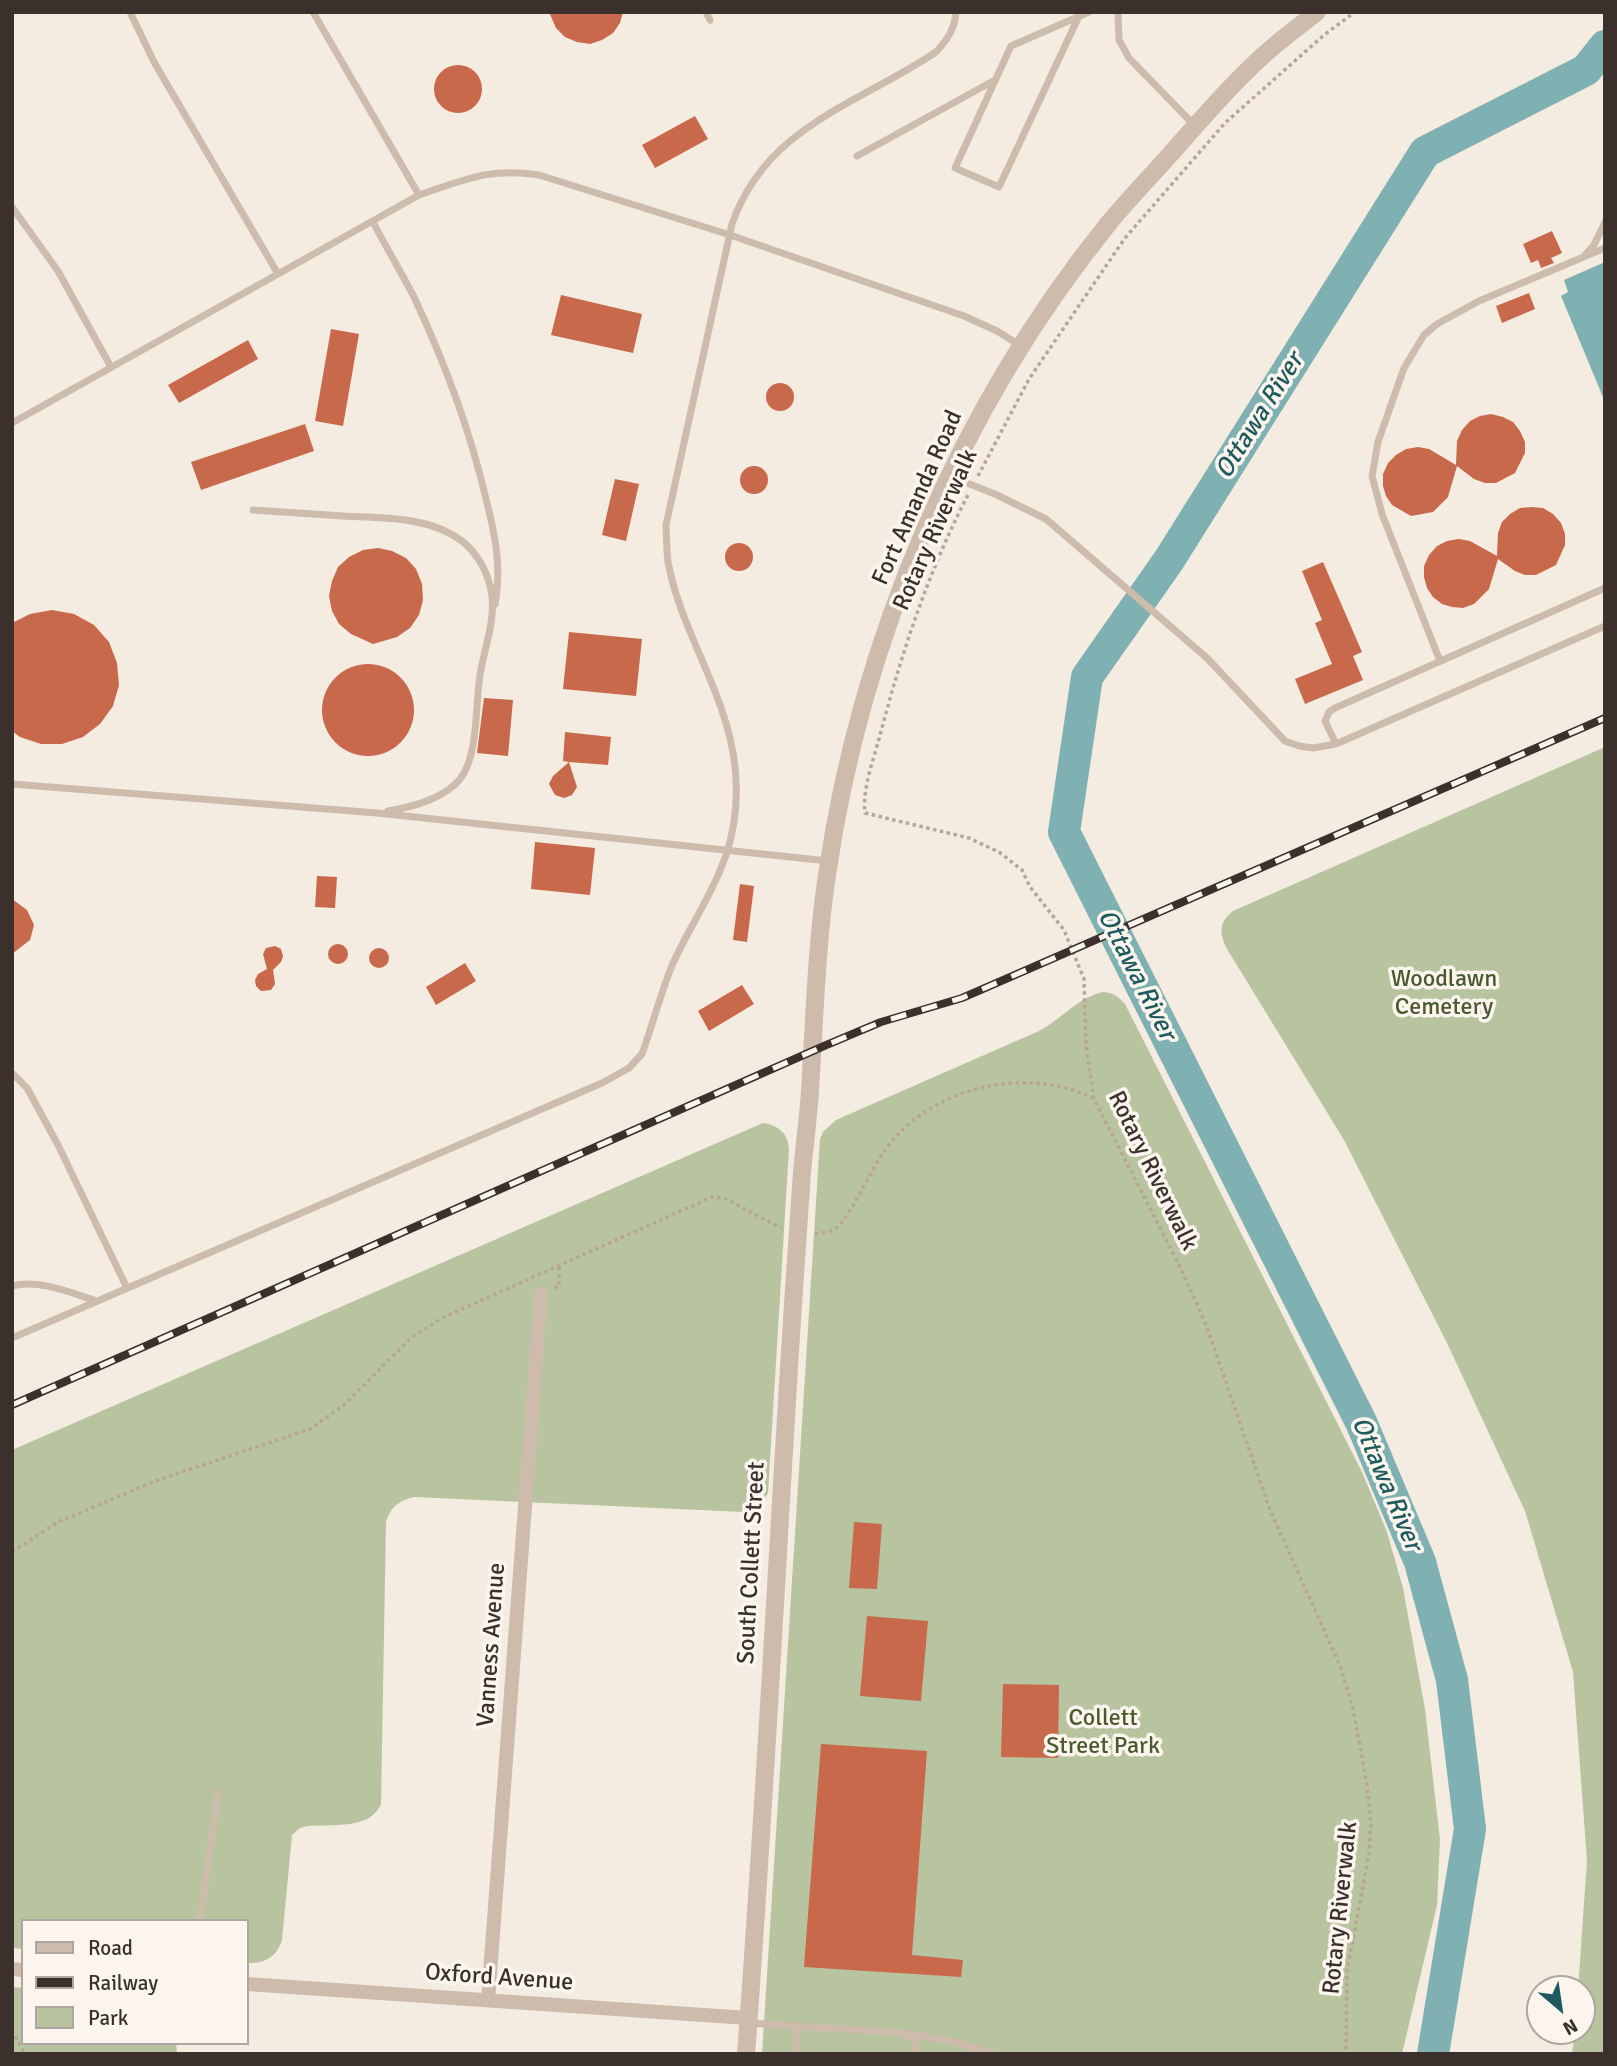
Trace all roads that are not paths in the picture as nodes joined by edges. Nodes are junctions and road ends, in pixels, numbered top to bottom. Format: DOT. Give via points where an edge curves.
graph roads {
  1 [pos="130,12"];
  2 [pos="706,12"];
  3 [pos="956,12"];
  4 [pos="1089,12"];
  5 [pos="1118,12"];
  6 [pos="1317,12"];
  7 [pos="315,13"];
  8 [pos="1079,16"];
  9 [pos="710,20"];
  10 [pos="995,80"];
  11 [pos="1195,126"];
  12 [pos="857,156"];
  13 [pos="418,195"];
  14 [pos="12,207"];
  15 [pos="373,222"];
  16 [pos="1605,222"];
  17 [pos="730,235"];
  18 [pos="1605,248"];
  19 [pos="1582,257"];
  20 [pos="278,274"];
  21 [pos="1022,347"];
  22 [pos="111,367"];
  23 [pos="12,423"];
  24 [pos="950,475"];
  25 [pos="253,510"];
  26 [pos="1605,588"];
  27 [pos="493,615"];
  28 [pos="1605,626"];
  29 [pos="1440,661"];
  30 [pos="1336,744"];
  31 [pos="12,784"];
  32 [pos="377,813"];
  33 [pos="729,850"];
  34 [pos="829,861"];
  35 [pos="13,1072"];
  36 [pos="811,1076"];
  37 [pos="12,1286"];
  38 [pos="127,1288"];
  39 [pos="541,1293"];
  40 [pos="98,1301"];
  41 [pos="12,1338"];
  42 [pos="218,1792"];
  43 [pos="200,1919"];
  44 [pos="248,1984"];
  45 [pos="488,2000"];
  46 [pos="748,2020"];
  47 [pos="797,2026"];
  48 [pos="900,2033"];
  49 [pos="746,2054"];
  50 [pos="796,2054"];
  51 [pos="917,2054"];
  52 [pos="996,2054"];
  1 -- 20 [label="lane" via="154,62"];
  2 -- 9 [label="lane"];
  3 -- 17 [label="lane" via="948,39 936,52 818,120 772,156 740,200"];
  4 -- 8 [label="lane"];
  5 -- 11 [label="lane" via="1119,40 1129,58"];
  6 -- 11 [label="street, Fort Amanda Road" via="1271,48"];
  7 -- 13 [label="lane"];
  8 -- 10 [label="lane" via="1011,46"];
  8 -- 10 [label="lane" via="999,187 955,168"];
  10 -- 12 [label="lane"];
  11 -- 21 [label="street, Fort Amanda Road" via="1108,224"];
  13 -- 15 [label="lane"];
  13 -- 17 [label="lane" via="489,173 513,171 539,175"];
  14 -- 22 [label="lane" via="58,271"];
  15 -- 20 [label="lane"];
  15 -- 27 [label="lane" via="413,296 460,407 494,531 498,590"];
  16 -- 19 [label="lane"];
  17 -- 21 [label="lane" via="964,316"];
  17 -- 33 [label="lane" via="666,525 677,596 730,738 736,816"];
  18 -- 19 [label="lane"];
  19 -- 29 [label="lane" via="1437,324 1424,335 1404,368 1378,442 1372,476"];
  20 -- 22 [label="lane"];
  21 -- 24 [label="street, Fort Amanda Road"];
  22 -- 23 [label="lane"];
  24 -- 30 [label="lane" via="1046,519 1207,658 1285,741 1313,748"];
  24 -- 34 [label="street, Fort Amanda Road" via="899,597 868,687"];
  25 -- 27 [label="lane" via="400,519 447,533 463,542 481,564 491,589"];
  26 -- 29 [label="lane"];
  27 -- 32 [label="lane" via="470,757 462,777 435,797"];
  28 -- 30 [label="lane"];
  29 -- 30 [label="lane" via="1329,712 1325,726"];
  31 -- 32 [label="lane"];
  32 -- 33 [label="lane"];
  33 -- 34 [label="lane"];
  33 -- 38 [label="lane" via="671,969 642,1054 629,1068"];
  34 -- 36 [label="street, Fort Amanda Road" via="814,990"];
  35 -- 38 [label="lane" via="27,1088 58,1145"];
  36 -- 46 [label="street, South Collett Street"];
  37 -- 40 [label="lane" via="29,1284"];
  38 -- 40 [label="lane"];
  39 -- 45 [label="street, Vanness Avenue"];
  40 -- 41 [label="lane"];
  42 -- 43 [label="lane"];
  44 -- 45 [label="street, Oxford Avenue"];
  45 -- 46 [label="street, Oxford Avenue"];
  46 -- 47 [label="lane"];
  46 -- 49 [label="street, South Collett Street"];
  47 -- 48 [label="lane"];
  47 -- 50 [label="lane"];
  48 -- 51 [label="lane" via="914,2039"];
  48 -- 52 [label="lane"];
}
